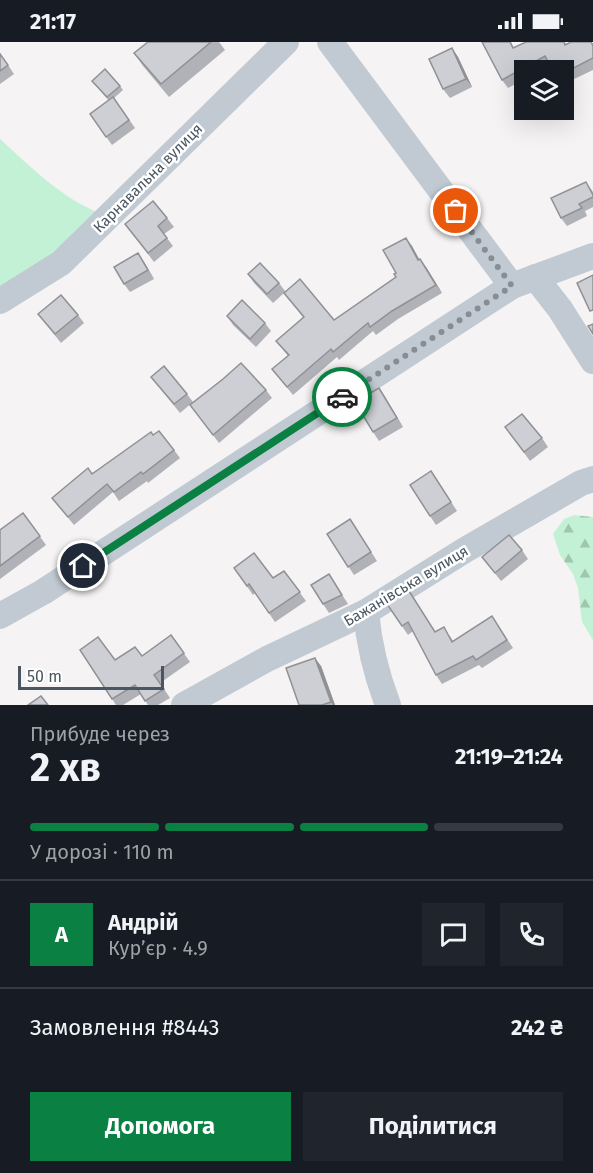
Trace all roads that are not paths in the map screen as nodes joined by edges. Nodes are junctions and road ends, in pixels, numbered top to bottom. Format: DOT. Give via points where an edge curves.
graph roads {
  1 [pos="286,42"];
  2 [pos="330,42"];
  3 [pos="593,256"];
  4 [pos="523,282"];
  5 [pos="0,301"];
  6 [pos="593,362"];
  7 [pos="593,479"];
  8 [pos="366,612"];
  9 [pos="0,616"];
  10 [pos="184,705"];
  11 [pos="388,705"];
  1 -- 5 [label="street, Карнавальна вулиця" via="61,263"];
  2 -- 4 [label="street"];
  3 -- 4 [label="street"];
  4 -- 6 [label="street" via="560,309"];
  4 -- 9 [label="street"];
  7 -- 8 [label="street, Бажанівська вулиця" via="465,550"];
  8 -- 10 [label="street, Бажанівська вулиця" via="267,659"];
  8 -- 11 [label="street" via="376,673"];
}
